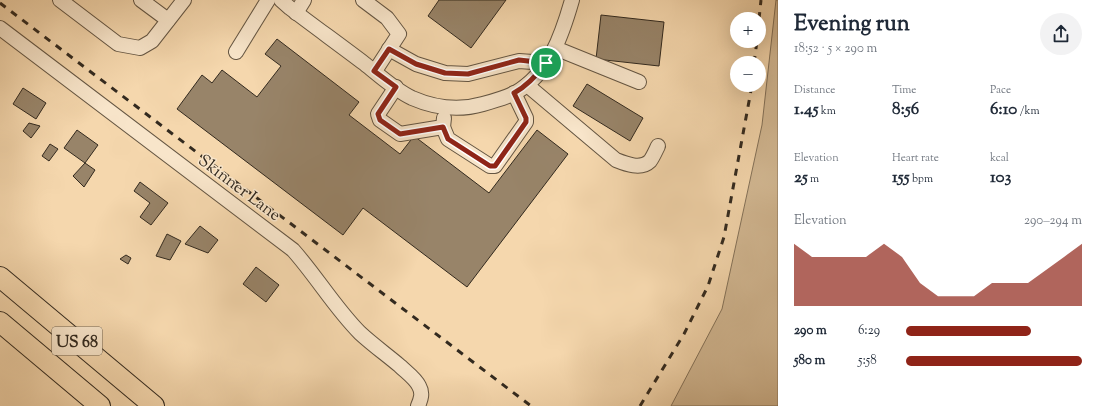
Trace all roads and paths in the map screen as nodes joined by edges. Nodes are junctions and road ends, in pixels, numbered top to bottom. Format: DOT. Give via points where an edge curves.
graph roads {
  1 [pos="60,0"];
  2 [pos="141,0"];
  3 [pos="184,0"];
  4 [pos="268,0"];
  5 [pos="281,0"];
  6 [pos="304,0"];
  7 [pos="363,0"];
  8 [pos="572,0"];
  9 [pos="296,13"];
  10 [pos="168,20"];
  11 [pos="0,28"];
  12 [pos="555,48"];
  13 [pos="389,49"];
  14 [pos="236,52"];
  15 [pos="546,63"];
  16 [pos="374,71"];
  17 [pos="639,82"];
  18 [pos="527,85"];
  19 [pos="396,87"];
  20 [pos="514,93"];
  21 [pos="445,108"];
  22 [pos="443,127"];
  23 [pos="658,146"];
  24 [pos="0,276"];
  25 [pos="0,322"];
  26 [pos="100,406"];
  27 [pos="154,406"];
  28 [pos="418,406"];
  1 -- 10 [label="street" via="118,44 140,48 152,41"];
  2 -- 10 [label="street"];
  3 -- 10 [label="street"];
  4 -- 14 [label="street"];
  5 -- 9 [label="street"];
  6 -- 9 [label="street"];
  7 -- 13 [label="street" via="387,18 400,34"];
  8 -- 12 [label="street"];
  9 -- 16 [label="street"];
  11 -- 28 [label="street, Skinner Lane" via="293,250 346,318 419,385 421,400"];
  12 -- 15 [label="street"];
  12 -- 17 [label="street"];
  13 -- 15 [label="street" via="416,64 445,73 468,74 519,60"];
  13 -- 16 [label="street"];
  15 -- 18 [label="street"];
  16 -- 19 [label="street"];
  18 -- 20 [label="street"];
  18 -- 23 [label="street" via="616,160 639,166 650,161"];
  19 -- 21 [label="street" via="411,97"];
  19 -- 22 [label="street" via="378,114 380,120 400,134"];
  20 -- 21 [label="street" via="477,106"];
  20 -- 22 [label="street" via="526,122 495,166 490,166 448,139"];
  21 -- 22 [label="street"];
  24 -- 27 [label="highway, US 68"];
  25 -- 26 [label="highway, US 68"];
}
